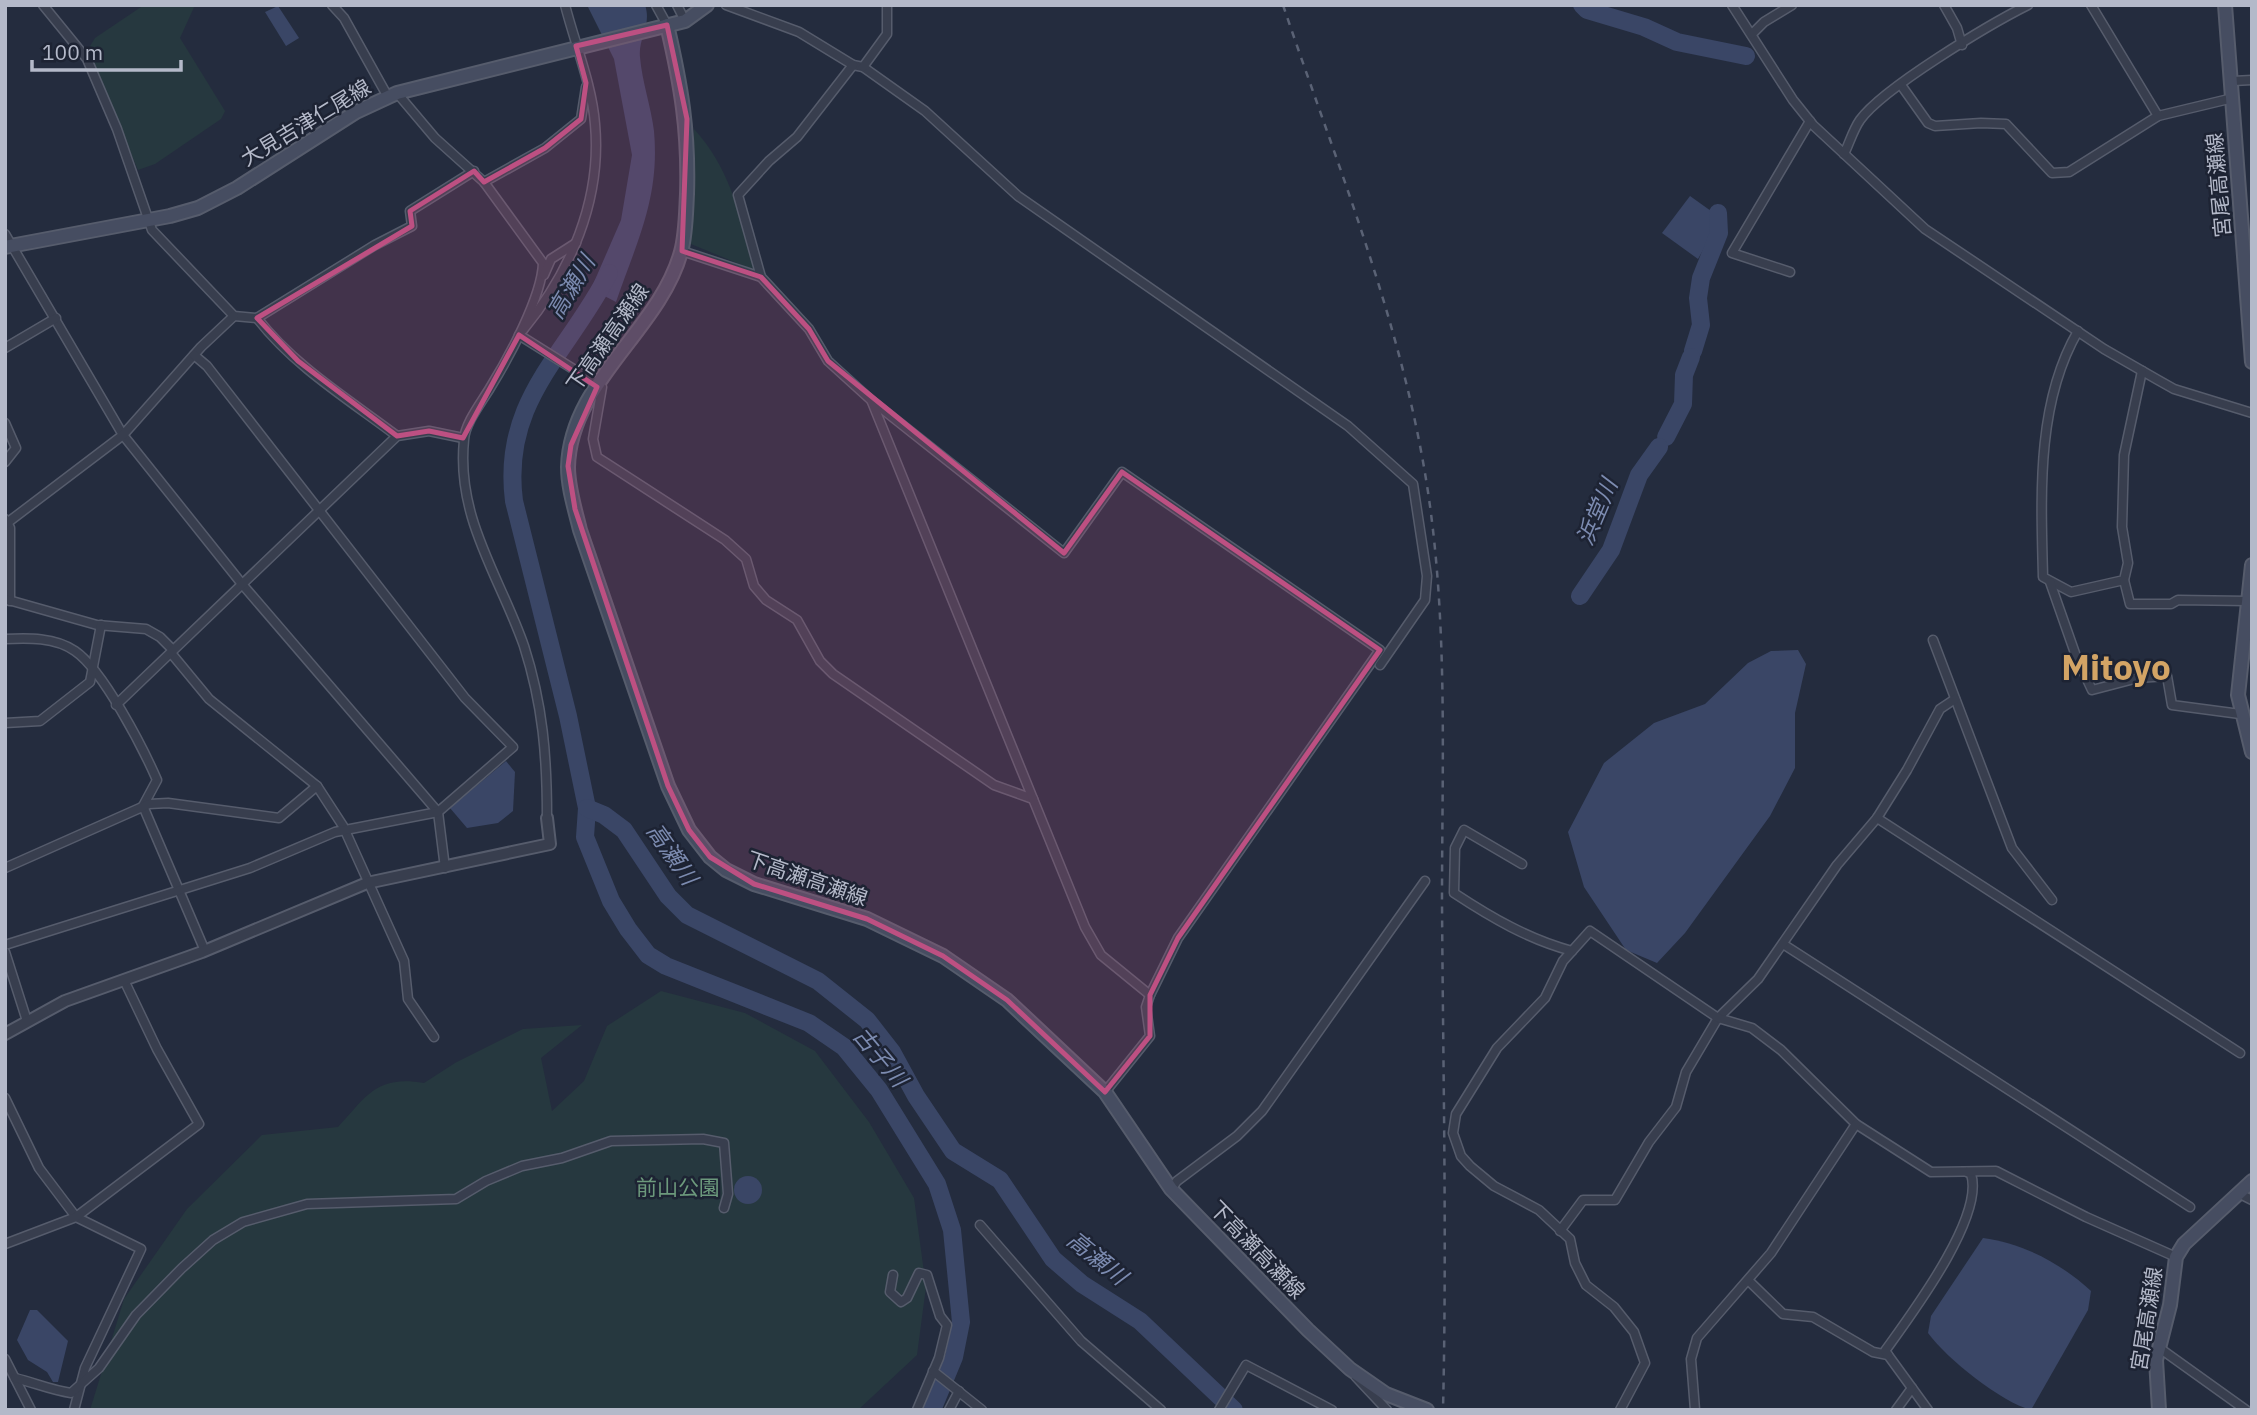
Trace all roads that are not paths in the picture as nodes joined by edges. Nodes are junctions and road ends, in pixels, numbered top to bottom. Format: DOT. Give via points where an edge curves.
graph roads {
  1 [pos="43,5"];
  2 [pos="332,5"];
  3 [pos="565,5"];
  4 [pos="656,5"];
  5 [pos="677,5"];
  6 [pos="707,5"];
  7 [pos="726,5"];
  8 [pos="887,5"];
  9 [pos="1732,5"];
  10 [pos="1792,5"];
  11 [pos="1944,5"];
  12 [pos="2028,5"];
  13 [pos="2091,5"];
  14 [pos="2225,5"];
  15 [pos="685,20"];
  16 [pos="667,25"];
  17 [pos="1752,34"];
  18 [pos="1962,45"];
  19 [pos="576,46"];
  20 [pos="858,66"];
  21 [pos="2252,80"];
  22 [pos="2233,81"];
  23 [pos="586,83"];
  24 [pos="1901,85"];
  25 [pos="392,95"];
  26 [pos="2233,98"];
  27 [pos="2158,116"];
  28 [pos="1810,121"];
  29 [pos="1844,154"];
  30 [pos="474,171"];
  31 [pos="484,182"];
  32 [pos="149,220"];
  33 [pos="7,242"];
  34 [pos="577,242"];
  35 [pos="682,251"];
  36 [pos="2249,265"];
  37 [pos="1790,272"];
  38 [pos="543,277"];
  39 [pos="761,277"];
  40 [pos="234,316"];
  41 [pos="56,318"];
  42 [pos="257,318"];
  43 [pos="2078,331"];
  44 [pos="519,335"];
  45 [pos="5,348"];
  46 [pos="194,355"];
  47 [pos="2252,362"];
  48 [pos="2142,371"];
  49 [pos="597,387"];
  50 [pos="871,400"];
  51 [pos="2252,413"];
  52 [pos="5,423"];
  53 [pos="124,435"];
  54 [pos="397,436"];
  55 [pos="463,438"];
  56 [pos="5,462"];
  57 [pos="318,512"];
  58 [pos="6,521"];
  59 [pos="2252,565"];
  60 [pos="2124,580"];
  61 [pos="2050,582"];
  62 [pos="242,584"];
  63 [pos="2250,597"];
  64 [pos="7,600"];
  65 [pos="102,625"];
  66 [pos="5,639"];
  67 [pos="1933,640"];
  68 [pos="172,652"];
  69 [pos="1380,666"];
  70 [pos="94,671"];
  71 [pos="1955,699"];
  72 [pos="116,705"];
  73 [pos="2240,714"];
  74 [pos="5,723"];
  75 [pos="2252,752"];
  76 [pos="317,786"];
  77 [pos="1033,799"];
  78 [pos="143,806"];
  79 [pos="438,812"];
  80 [pos="547,818"];
  81 [pos="1877,818"];
  82 [pos="345,830"];
  83 [pos="1522,864"];
  84 [pos="5,868"];
  85 [pos="444,868"];
  86 [pos="1424,881"];
  87 [pos="367,883"];
  88 [pos="179,890"];
  89 [pos="2052,900"];
  90 [pos="1783,944"];
  91 [pos="5,945"];
  92 [pos="5,951"];
  93 [pos="205,951"];
  94 [pos="1572,951"];
  95 [pos="124,980"];
  96 [pos="1150,995"];
  97 [pos="1718,1018"];
  98 [pos="27,1021"];
  99 [pos="5,1034"];
  100 [pos="434,1037"];
  101 [pos="2240,1053"];
  102 [pos="1105,1092"];
  103 [pos="5,1098"];
  104 [pos="1856,1124"];
  105 [pos="1966,1172"];
  106 [pos="2252,1181"];
  107 [pos="1171,1189"];
  108 [pos="2238,1193"];
  109 [pos="2252,1200"];
  110 [pos="2190,1207"];
  111 [pos="724,1208"];
  112 [pos="76,1217"];
  113 [pos="980,1225"];
  114 [pos="1560,1231"];
  115 [pos="5,1244"];
  116 [pos="2176,1257"];
  117 [pos="893,1275"];
  118 [pos="1749,1281"];
  119 [pos="2158,1347"];
  120 [pos="1888,1355"];
  121 [pos="5,1359"];
  122 [pos="1350,1369"];
  123 [pos="933,1371"];
  124 [pos="15,1378"];
  125 [pos="82,1384"];
  126 [pos="1912,1388"];
  127 [pos="958,1390"];
  128 [pos="31,1410"];
  129 [pos="74,1410"];
  130 [pos="917,1410"];
  131 [pos="949,1410"];
  132 [pos="982,1410"];
  133 [pos="1161,1410"];
  134 [pos="1219,1410"];
  135 [pos="1332,1410"];
  136 [pos="1387,1410"];
  137 [pos="1427,1410"];
  138 [pos="1620,1410"];
  139 [pos="1695,1410"];
  140 [pos="1896,1410"];
  141 [pos="1928,1410"];
  142 [pos="2159,1410"];
  143 [pos="2246,1410"];
  1 -- 32 [label="street" via="87,60"];
  2 -- 25 [label="street"];
  3 -- 19 [label="street"];
  4 -- 16 [label="street"];
  5 -- 15 [label="street"];
  6 -- 15 [label="main road, 大見吉津仁尾線"];
  7 -- 20 [label="street" via="799,32"];
  8 -- 20 [label="street" via="887,34"];
  9 -- 17 [label="street"];
  10 -- 17 [label="street"];
  11 -- 18 [label="street"];
  12 -- 18 [label="street"];
  13 -- 27 [label="street"];
  14 -- 22 [label="main road, 宮尾高瀬線"];
  15 -- 16 [label="main road, 大見吉津仁尾線"];
  16 -- 19 [label="main road, 大見吉津仁尾線"];
  16 -- 35 [label="main road, 下高瀬高瀬線" via="687,119"];
  17 -- 28 [label="street"];
  18 -- 24 [label="street"];
  19 -- 23 [label="street"];
  19 -- 25 [label="main road, 大見吉津仁尾線"];
  20 -- 39 [label="street" via="797,137 738,195"];
  20 -- 69 [label="street" via="925,111 1018,196 1348,426 1413,484 1427,576 1426,600"];
  21 -- 22 [label="street"];
  22 -- 26 [label="main road, 宮尾高瀬線"];
  23 -- 31 [label="street" via="581,119 545,148"];
  23 -- 34 [label="street" via="596,149"];
  24 -- 27 [label="street" via="1928,123 2006,124 2052,173 2069,172"];
  24 -- 29 [label="street" via="1860,120"];
  25 -- 30 [label="street"];
  25 -- 32 [label="main road, 大見吉津仁尾線" via="356,112 222,196 188,211"];
  26 -- 27 [label="street"];
  26 -- 36 [label="main road, 宮尾高瀬線" via="2234,149"];
  28 -- 29 [label="street"];
  28 -- 37 [label="street" via="1732,253"];
  29 -- 43 [label="street" via="1925,229"];
  30 -- 31 [label="street"];
  30 -- 42 [label="street" via="410,211 412,226"];
  31 -- 38 [label="street" via="543,263"];
  32 -- 33 [label="main road, 大見吉津仁尾線"];
  32 -- 40 [label="street" via="152,230"];
  33 -- 41 [label="street"];
  34 -- 38 [label="street" via="551,259"];
  34 -- 44 [label="street" via="559,281"];
  35 -- 39 [label="street"];
  35 -- 49 [label="main road, 下高瀬高瀬線" via="663,295"];
  36 -- 47 [label="main road, 宮尾高瀬線"];
  38 -- 44 [label="street"];
  39 -- 50 [label="street" via="809,329 828,361"];
  40 -- 42 [label="street"];
  40 -- 46 [label="street"];
  41 -- 45 [label="street"];
  41 -- 53 [label="street"];
  42 -- 54 [label="street" via="276,343"];
  43 -- 48 [label="street"];
  43 -- 61 [label="street" via="2059,368 2040,481 2043,577"];
  44 -- 49 [label="street"];
  44 -- 55 [label="street"];
  46 -- 53 [label="street"];
  46 -- 57 [label="street"];
  48 -- 51 [label="street" via="2174,389"];
  48 -- 60 [label="street" via="2124,455 2122,527 2128,564"];
  49 -- 77 [label="street" via="602,387 593,439 597,457 725,540 746,559 754,586 766,600 797,620 820,661 833,674 994,785"];
  49 -- 102 [label="main road, 下高瀬高瀬線" via="583,409 571,445 569,487 668,786 689,830 726,870 754,884 867,919 977,976 1051,1038"];
  50 -- 77 [label="street"];
  50 -- 96 [label="street" via="1064,553 1122,472 1380,650 1178,937"];
  52 -- 56 [label="street" via="16,447"];
  53 -- 58 [label="street"];
  53 -- 62 [label="street"];
  54 -- 55 [label="street" via="429,431"];
  54 -- 57 [label="street"];
  55 -- 80 [label="street" via="465,485 482,554 523,645 542,715"];
  57 -- 62 [label="street"];
  57 -- 79 [label="street" via="465,698 513,747"];
  58 -- 64 [label="street" via="10,528"];
  59 -- 63 [label="main road"];
  60 -- 61 [label="street" via="2071,592"];
  60 -- 63 [label="street" via="2130,604"];
  61 -- 73 [label="street" via="2092,690 2167,676 2172,705"];
  62 -- 68 [label="street"];
  62 -- 79 [label="street"];
  63 -- 73 [label="main road" via="2238,695"];
  64 -- 65 [label="street"];
  65 -- 68 [label="street" via="145,629 160,637"];
  65 -- 70 [label="street"];
  66 -- 70 [label="street" via="61,644 76,651"];
  67 -- 71 [label="street"];
  68 -- 72 [label="street"];
  68 -- 76 [label="street" via="209,699"];
  70 -- 72 [label="street"];
  70 -- 74 [label="street" via="90,682 40,722"];
  71 -- 81 [label="street" via="1940,709"];
  71 -- 89 [label="street" via="2012,848"];
  72 -- 78 [label="street" via="141,742 157,780"];
  73 -- 75 [label="main road"];
  76 -- 78 [label="street" via="279,818 168,803"];
  76 -- 82 [label="street"];
  77 -- 96 [label="street" via="1101,955"];
  78 -- 84 [label="street"];
  78 -- 88 [label="street"];
  79 -- 82 [label="street"];
  79 -- 85 [label="street"];
  80 -- 85 [label="street" via="550,844"];
  81 -- 90 [label="street" via="1837,865"];
  81 -- 101 [label="street"];
  82 -- 87 [label="street"];
  82 -- 88 [label="street"];
  83 -- 94 [label="street" via="1464,831 1455,848 1454,893 1502,924"];
  85 -- 87 [label="street"];
  86 -- 107 [label="street" via="1262,1111"];
  87 -- 93 [label="street"];
  87 -- 100 [label="street" via="404,961 408,999"];
  88 -- 91 [label="street"];
  88 -- 93 [label="street"];
  90 -- 97 [label="street" via="1759,979"];
  90 -- 110 [label="street"];
  92 -- 98 [label="street"];
  93 -- 95 [label="street"];
  94 -- 97 [label="street" via="1590,931"];
  94 -- 114 [label="street" via="1545,998 1497,1048 1456,1114 1453,1133 1470,1166 1494,1186 1539,1210"];
  95 -- 98 [label="street"];
  95 -- 112 [label="street" via="199,1124"];
  96 -- 102 [label="street" via="1146,1007 1150,1036"];
  97 -- 104 [label="street" via="1752,1028 1782,1050"];
  97 -- 114 [label="street" via="1686,1072 1676,1107 1615,1200 1583,1200"];
  98 -- 99 [label="street"];
  102 -- 107 [label="main road, 下高瀬高瀬線"];
  103 -- 112 [label="street" via="39,1168"];
  104 -- 105 [label="street" via="1931,1172"];
  104 -- 118 [label="street"];
  105 -- 116 [label="street" via="1996,1171"];
  105 -- 120 [label="street" via="1974,1182 1965,1222 1916,1308 1885,1351"];
  106 -- 108 [label="main road, 宮尾高瀬線"];
  107 -- 122 [label="main road, 下高瀬高瀬線"];
  108 -- 109 [label="street"];
  108 -- 116 [label="main road, 宮尾高瀬線"];
  111 -- 125 [label="street" via="728,1194 724,1143 666,1139 592,1146 514,1169 456,1199 331,1202 268,1214 213,1240 135,1315 99,1368"];
  112 -- 115 [label="street"];
  112 -- 125 [label="street" via="141,1249 109,1312"];
  113 -- 133 [label="street" via="1081,1341"];
  114 -- 138 [label="street" via="1570,1238 1586,1285 1614,1307 1634,1332 1645,1363"];
  116 -- 119 [label="main road, 宮尾高瀬線"];
  117 -- 123 [label="street" via="890,1292 901,1302 919,1273 927,1275 947,1325"];
  118 -- 120 [label="street" via="1783,1314 1813,1317 1873,1353"];
  118 -- 139 [label="street" via="1697,1338 1691,1359"];
  119 -- 142 [label="main road, 宮尾高瀬線"];
  119 -- 143 [label="street"];
  120 -- 126 [label="street"];
  121 -- 124 [label="street"];
  122 -- 136 [label="street"];
  122 -- 137 [label="main road, 下高瀬高瀬線" via="1386,1394"];
  123 -- 127 [label="street"];
  123 -- 130 [label="street"];
  124 -- 125 [label="street" via="71,1393"];
  124 -- 128 [label="street"];
  125 -- 129 [label="street"];
  126 -- 140 [label="street"];
  126 -- 141 [label="street"];
  127 -- 131 [label="street"];
  127 -- 132 [label="street"];
  134 -- 135 [label="street" via="1247,1365"];
}
